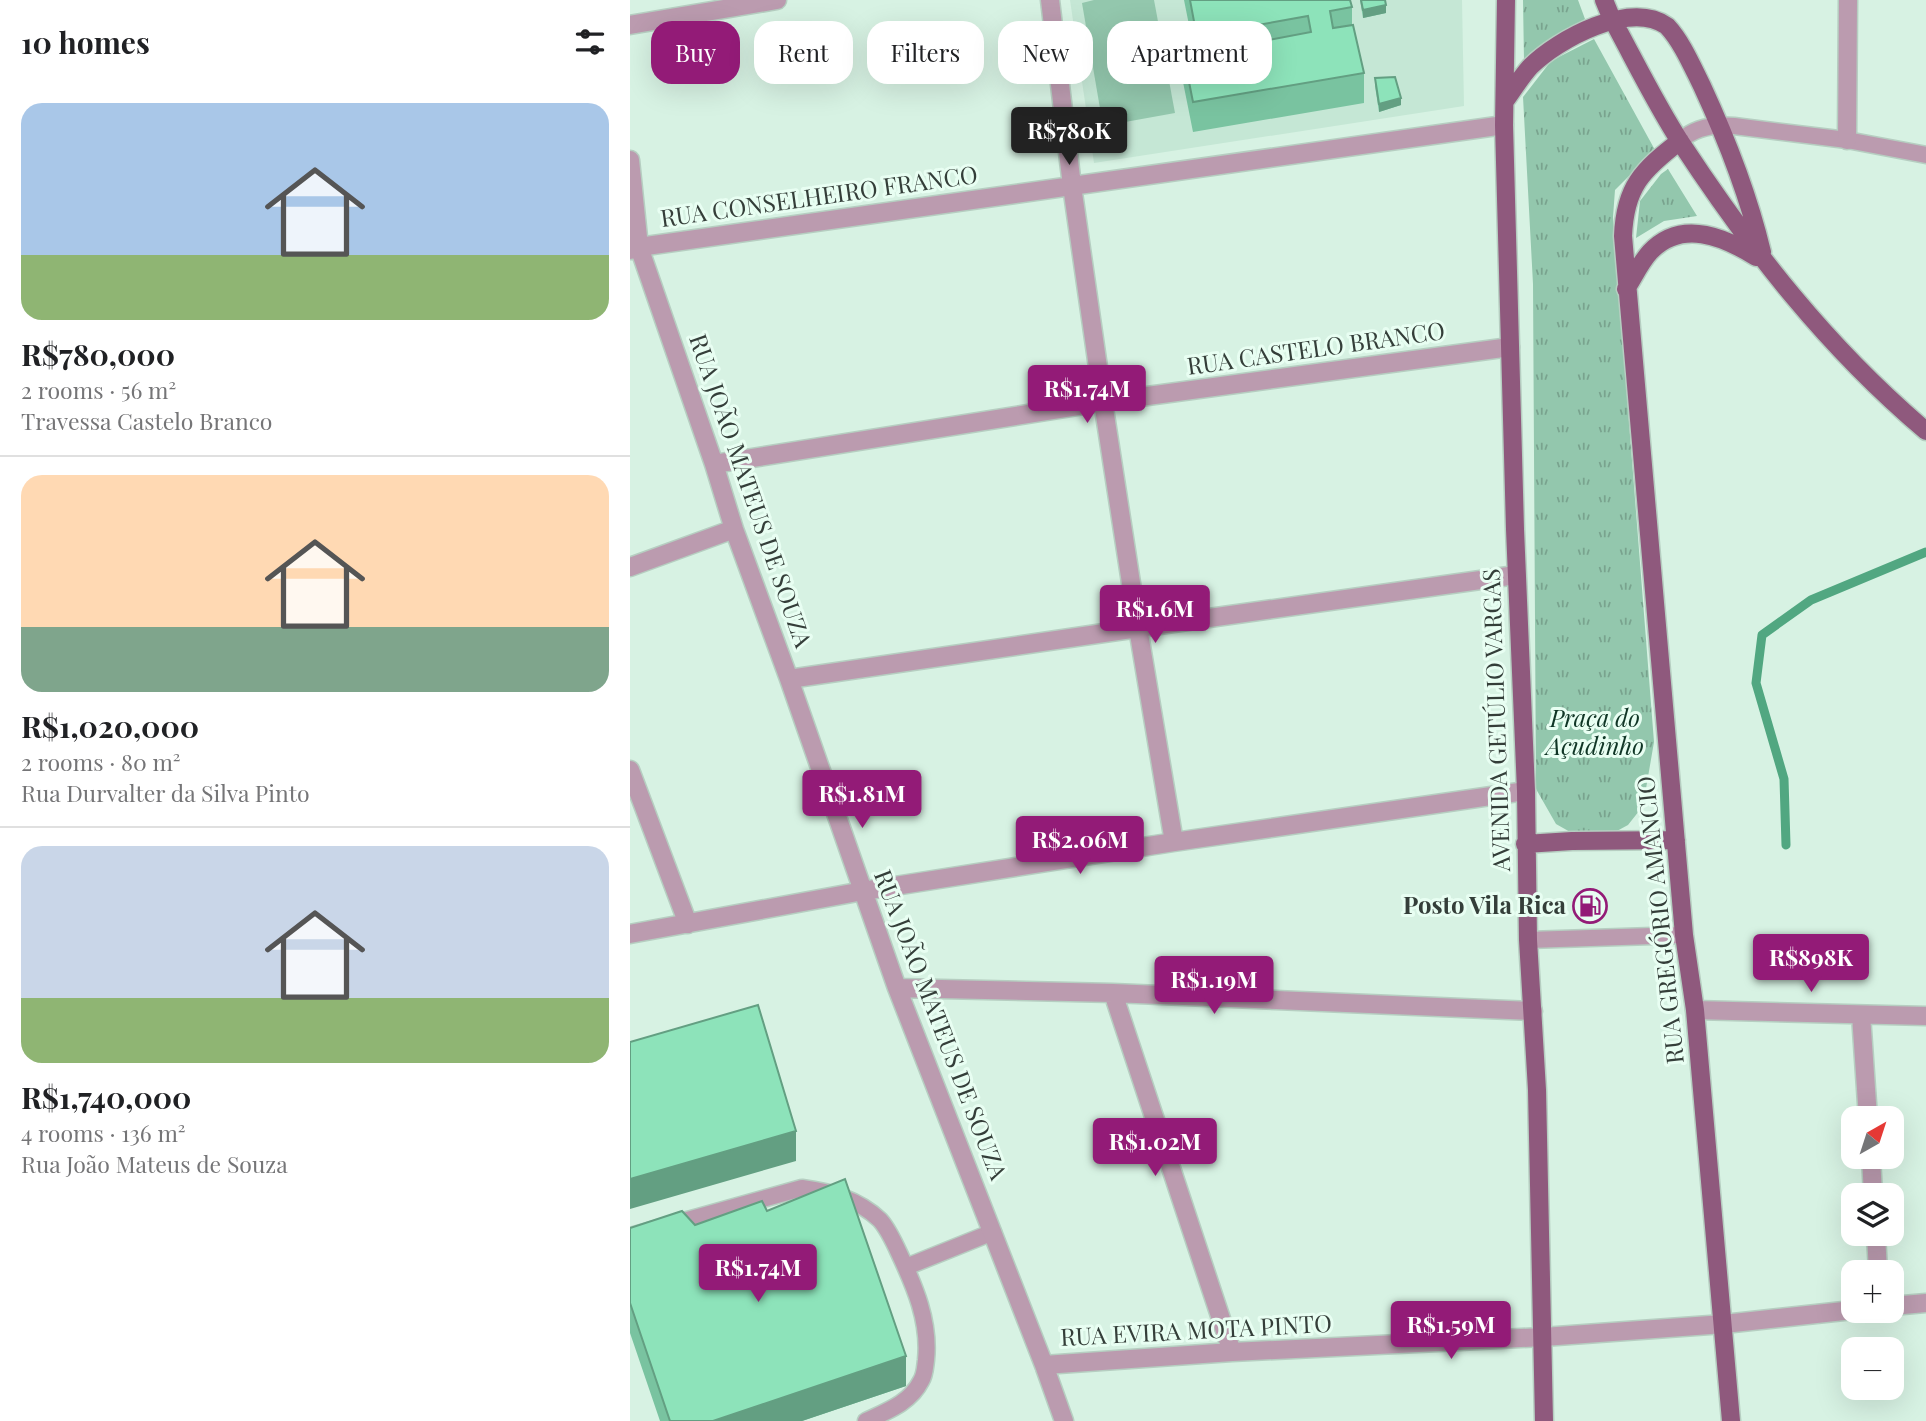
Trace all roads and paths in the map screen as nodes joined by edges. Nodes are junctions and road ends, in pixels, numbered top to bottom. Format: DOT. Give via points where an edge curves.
graph roads {
  1 [pos="777,0"];
  2 [pos="1050,0"];
  3 [pos="1506,0"];
  4 [pos="1848,0"];
  5 [pos="1607,8"];
  6 [pos="630,25"];
  7 [pos="1506,102"];
  8 [pos="1504,125"];
  9 [pos="1720,125"];
  10 [pos="1847,140"];
  11 [pos="1680,141"];
  12 [pos="1926,155"];
  13 [pos="630,160"];
  14 [pos="1072,186"];
  15 [pos="634,248"];
  16 [pos="1764,262"];
  17 [pos="1626,289"];
  18 [pos="1510,347"];
  19 [pos="1103,402"];
  20 [pos="1926,431"];
  21 [pos="714,464"];
  22 [pos="734,529"];
  23 [pos="630,567"];
  24 [pos="1516,575"];
  25 [pos="1138,628"];
  26 [pos="789,679"];
  27 [pos="630,770"];
  28 [pos="1526,791"];
  29 [pos="1676,839"];
  30 [pos="1174,842"];
  31 [pos="1525,844"];
  32 [pos="863,891"];
  33 [pos="688,924"];
  34 [pos="630,934"];
  35 [pos="1684,935"];
  36 [pos="1528,940"];
  37 [pos="897,988"];
  38 [pos="1113,993"];
  39 [pos="1695,1010"];
  40 [pos="1533,1011"];
  41 [pos="1861,1015"];
  42 [pos="1926,1016"];
  43 [pos="1867,1106"];
  44 [pos="993,1232"];
  45 [pos="630,1236"];
  46 [pos="906,1267"];
  47 [pos="1926,1303"];
  48 [pos="1904,1305"];
  49 [pos="1841,1311"];
  50 [pos="1724,1324"];
  51 [pos="1543,1337"];
  52 [pos="1232,1352"];
  53 [pos="1044,1365"];
  54 [pos="866,1421"];
  55 [pos="1064,1421"];
  56 [pos="1544,1421"];
  57 [pos="1731,1421"];
  1 -- 6 [label="street"];
  2 -- 14 [label="street"];
  3 -- 7 [label="main road, AVENIDA GETÚLIO VARGAS"];
  4 -- 10 [label="street"];
  5 -- 7 [label="main road" via="1528,68"];
  5 -- 9 [label="main road" via="1649,14 1666,26 1687,56"];
  5 -- 11 [label="main road"];
  7 -- 8 [label="main road, AVENIDA GETÚLIO VARGAS"];
  8 -- 14 [label="street, RUA CONSELHEIRO FRANCO"];
  8 -- 18 [label="main road, AVENIDA GETÚLIO VARGAS"];
  9 -- 10 [label="lane"];
  9 -- 11 [label="lane" via="1694,131"];
  9 -- 16 [label="main road" via="1755,221"];
  10 -- 12 [label="lane"];
  11 -- 16 [label="main road"];
  11 -- 17 [label="main road, RUA GREGÓRIO AMANCIO" via="1642,173 1630,195 1623,218"];
  13 -- 15 [label="street, RUA JOÃO MATEUS DE SOUZA"];
  14 -- 15 [label="street, RUA CONSELHEIRO FRANCO"];
  14 -- 19 [label="street"];
  15 -- 21 [label="street, RUA JOÃO MATEUS DE SOUZA"];
  16 -- 17 [label="main road" via="1725,239 1684,233 1651,251"];
  16 -- 20 [label="main road" via="1845,356"];
  17 -- 29 [label="main road, RUA GREGÓRIO AMANCIO"];
  18 -- 19 [label="street, RUA CASTELO BRANCO"];
  18 -- 24 [label="main road, AVENIDA GETÚLIO VARGAS"];
  19 -- 21 [label="street, RUA CASTELO BRANCO"];
  19 -- 25 [label="street"];
  21 -- 22 [label="street, RUA JOÃO MATEUS DE SOUZA"];
  22 -- 23 [label="street"];
  22 -- 26 [label="street, RUA JOÃO MATEUS DE SOUZA"];
  24 -- 25 [label="street"];
  24 -- 28 [label="main road, AVENIDA GETÚLIO VARGAS"];
  25 -- 26 [label="street"];
  25 -- 30 [label="street"];
  26 -- 32 [label="street, RUA JOÃO MATEUS DE SOUZA"];
  27 -- 33 [label="street"];
  28 -- 30 [label="street"];
  28 -- 31 [label="main road, AVENIDA GETÚLIO VARGAS"];
  29 -- 31 [label="main road"];
  29 -- 35 [label="main road, RUA GREGÓRIO AMANCIO"];
  30 -- 32 [label="street"];
  31 -- 36 [label="main road, AVENIDA GETÚLIO VARGAS"];
  32 -- 33 [label="street"];
  32 -- 37 [label="street, RUA JOÃO MATEUS DE SOUZA"];
  33 -- 34 [label="street"];
  35 -- 36 [label="lane"];
  35 -- 39 [label="main road, RUA GREGÓRIO AMANCIO"];
  36 -- 40 [label="main road, AVENIDA GETÚLIO VARGAS"];
  37 -- 38 [label="street"];
  37 -- 44 [label="street, RUA JOÃO MATEUS DE SOUZA"];
  38 -- 40 [label="street"];
  38 -- 52 [label="street"];
  39 -- 41 [label="street"];
  39 -- 50 [label="main road, RUA GREGÓRIO AMANCIO"];
  40 -- 51 [label="main road, AVENIDA GETÚLIO VARGAS"];
  41 -- 42 [label="street"];
  41 -- 43 [label="street"];
  44 -- 46 [label="lane"];
  44 -- 53 [label="street, RUA JOÃO MATEUS DE SOUZA"];
  45 -- 46 [label="lane" via="802,1188 849,1198 866,1209 881,1222"];
  46 -- 54 [label="lane" via="919,1297 928,1342 925,1370 922,1381 898,1407"];
  47 -- 48 [label="street"];
  49 -- 50 [label="street, RUA EVIRA MOTA PINTO"];
  50 -- 51 [label="street, RUA EVIRA MOTA PINTO"];
  50 -- 57 [label="main road, RUA GREGÓRIO AMANCIO"];
  51 -- 52 [label="street, RUA EVIRA MOTA PINTO"];
  51 -- 56 [label="main road, AVENIDA GETÚLIO VARGAS"];
  52 -- 53 [label="street, RUA EVIRA MOTA PINTO"];
  53 -- 55 [label="street, RUA JOÃO MATEUS DE SOUZA"];
}
